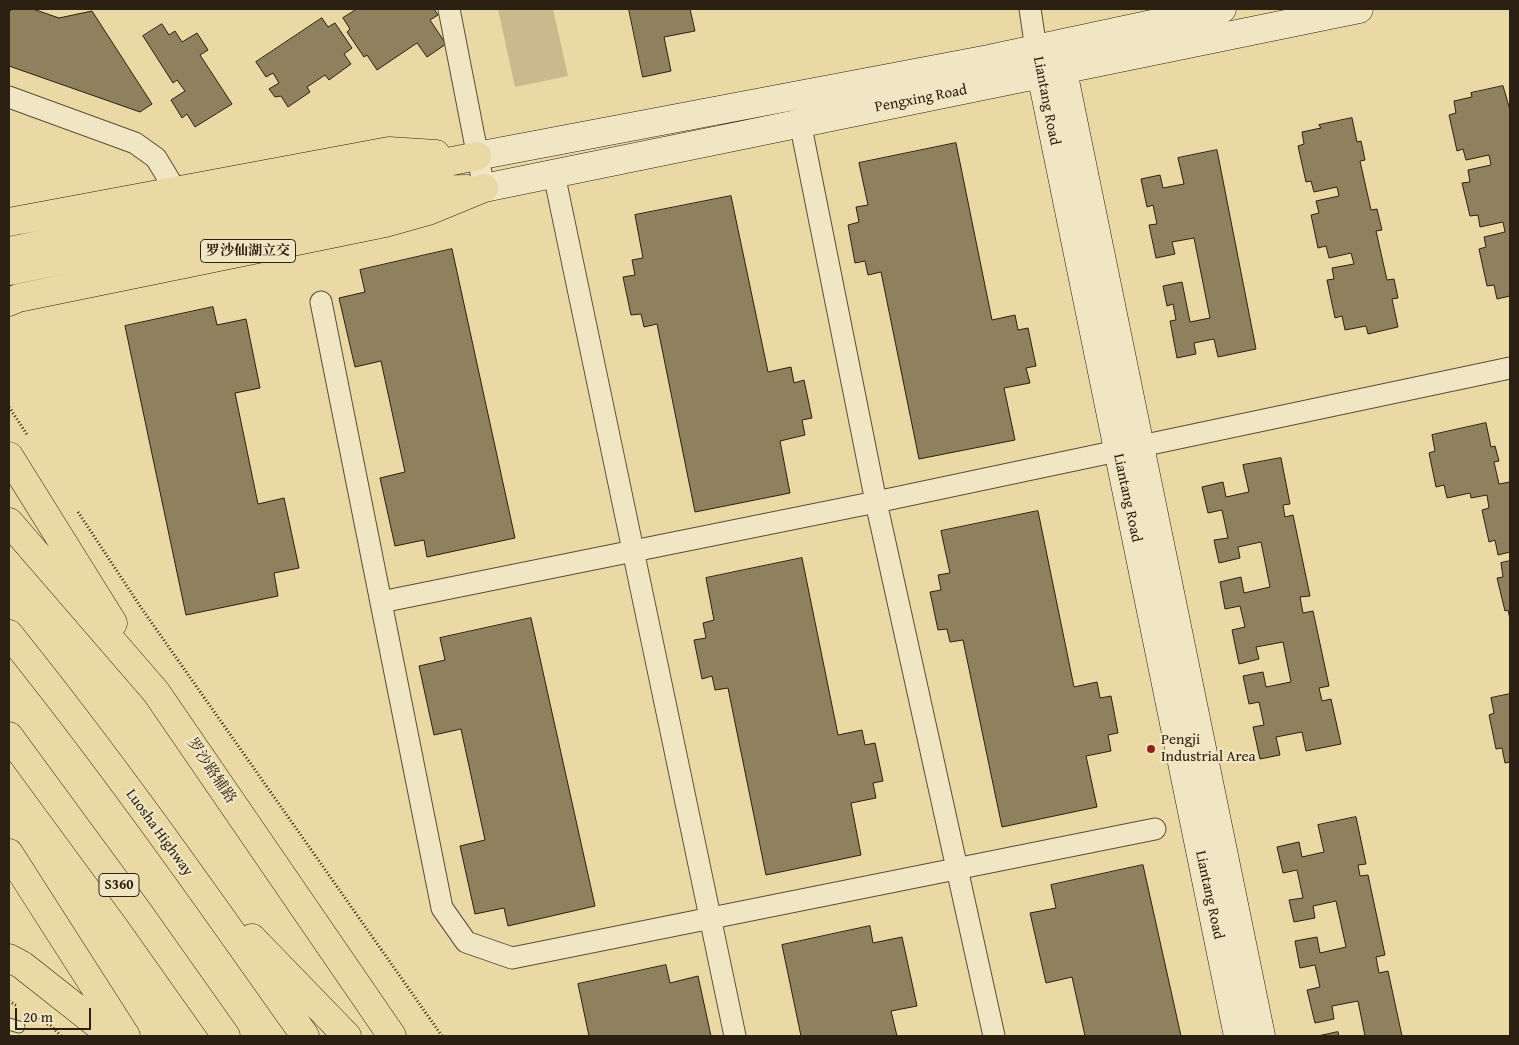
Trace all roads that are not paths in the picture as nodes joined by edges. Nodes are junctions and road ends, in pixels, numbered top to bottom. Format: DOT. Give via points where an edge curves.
graph roads {
  1 [pos="449,9"];
  2 [pos="1030,9"];
  3 [pos="1222,9"];
  4 [pos="1359,9"];
  5 [pos="1036,49"];
  6 [pos="1052,73"];
  7 [pos="9,97"];
  8 [pos="800,122"];
  9 [pos="477,156"];
  10 [pos="554,174"];
  11 [pos="385,185"];
  12 [pos="484,188"];
  13 [pos="176,191"];
  14 [pos="9,222"];
  15 [pos="9,250"];
  16 [pos="9,271"];
  17 [pos="12,299"];
  18 [pos="320,302"];
  19 [pos="1510,368"];
  20 [pos="1129,448"];
  21 [pos="9,456"];
  22 [pos="876,502"];
  23 [pos="9,522"];
  24 [pos="633,550"];
  25 [pos="381,602"];
  26 [pos="9,620"];
  27 [pos="9,634"];
  28 [pos="50,685"];
  29 [pos="156,692"];
  30 [pos="9,736"];
  31 [pos="1156,829"];
  32 [pos="9,853"];
  33 [pos="957,869"];
  34 [pos="190,874"];
  35 [pos="710,918"];
  36 [pos="9,958"];
  37 [pos="112,1036"];
  38 [pos="126,1036"];
  39 [pos="226,1036"];
  40 [pos="304,1036"];
  41 [pos="347,1036"];
  42 [pos="392,1036"];
  43 [pos="735,1036"];
  44 [pos="994,1036"];
  45 [pos="1238,1036"];
  46 [pos="1261,1036"];
  1 -- 9 [label="street"];
  2 -- 5 [label="street"];
  3 -- 5 [label="street, Pengxing Road"];
  4 -- 6 [label="street, Pengxing Road"];
  5 -- 6 [label="street, Liantang Road"];
  5 -- 9 [label="street, Pengxing Road"];
  6 -- 8 [label="street, Pengxing Road"];
  6 -- 20 [label="street, Liantang Road"];
  7 -- 13 [label="street" via="135,143 156,158"];
  8 -- 10 [label="street, Pengxing Road"];
  8 -- 22 [label="street"];
  9 -- 11 [label="main road"];
  9 -- 12 [label="street"];
  9 -- 13 [label="main road" via="389,151"];
  10 -- 12 [label="street, Pengxing Road"];
  10 -- 24 [label="street"];
  11 -- 12 [label="main road" via="418,190"];
  11 -- 15 [label="main road"];
  11 -- 16 [label="main road"];
  12 -- 17 [label="main road, 罗沙仙湖立交" via="428,211 385,223"];
  13 -- 14 [label="main road"];
  18 -- 25 [label="street"];
  19 -- 20 [label="street"];
  20 -- 22 [label="street"];
  20 -- 45 [label="street, Liantang Road"];
  20 -- 46 [label="street, Liantang Road"];
  21 -- 29 [label="main road"];
  22 -- 24 [label="street"];
  22 -- 33 [label="street"];
  23 -- 29 [label="main road, 罗沙路辅路"];
  24 -- 25 [label="street"];
  24 -- 35 [label="street"];
  25 -- 35 [label="street" via="442,908 466,942 512,958"];
  26 -- 28 [label="main road"];
  27 -- 28 [label="main road, Luosha Highway"];
  28 -- 34 [label="main road, Luosha Highway"];
  29 -- 42 [label="main road, 罗沙路辅路"];
  30 -- 39 [label="main road, S360"];
  31 -- 33 [label="street"];
  32 -- 38 [label="main road"];
  33 -- 35 [label="street"];
  33 -- 44 [label="street"];
  34 -- 40 [label="main road, Luosha Highway"];
  34 -- 41 [label="main road"];
  35 -- 43 [label="street"];
  36 -- 37 [label="main road" via="43,980"];
}
